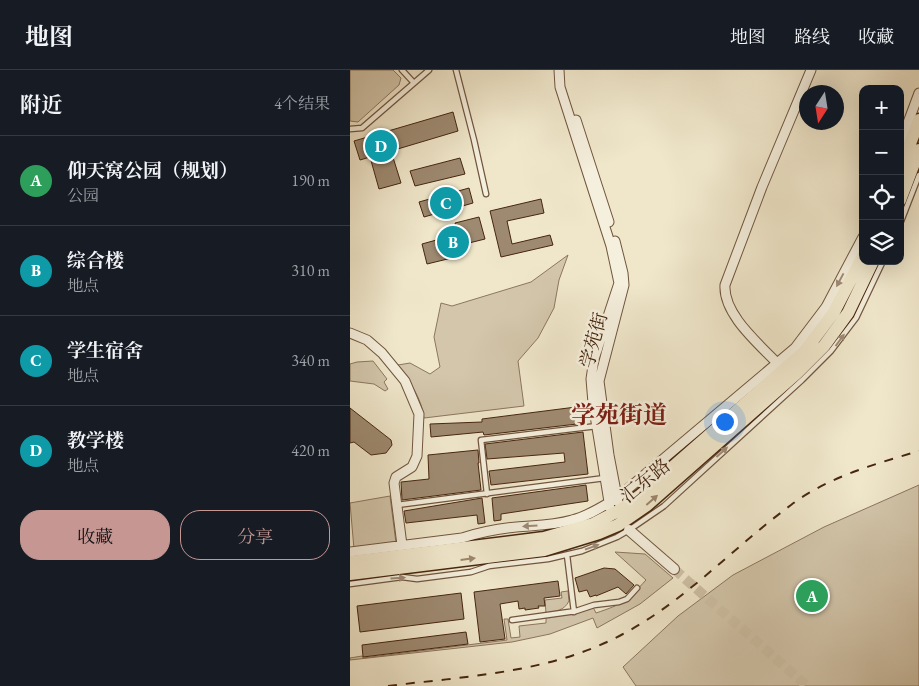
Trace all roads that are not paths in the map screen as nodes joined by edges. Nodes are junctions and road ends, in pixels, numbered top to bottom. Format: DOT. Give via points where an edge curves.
graph roads {
  1 [pos="402,70"];
  2 [pos="429,70"];
  3 [pos="456,70"];
  4 [pos="559,70"];
  5 [pos="565,70"];
  6 [pos="811,70"];
  7 [pos="414,82"];
  8 [pos="919,93"];
  9 [pos="919,120"];
  10 [pos="350,129"];
  11 [pos="904,133"];
  12 [pos="919,150"];
  13 [pos="904,159"];
  14 [pos="919,175"];
  15 [pos="904,189"];
  16 [pos="486,194"];
  17 [pos="902,220"];
  18 [pos="859,245"];
  19 [pos="859,264"];
  20 [pos="871,265"];
  21 [pos="881,265"];
  22 [pos="350,333"];
  23 [pos="777,363"];
  24 [pos="597,426"];
  25 [pos="605,478"];
  26 [pos="487,494"];
  27 [pos="397,506"];
  28 [pos="619,514"];
  29 [pos="405,545"];
  30 [pos="544,550"];
  31 [pos="350,552"];
  32 [pos="567,555"];
  33 [pos="395,556"];
  34 [pos="532,561"];
  35 [pos="350,562"];
  36 [pos="674,569"];
  37 [pos="351,581"];
  38 [pos="637,588"];
  39 [pos="574,612"];
  40 [pos="512,620"];
  1 -- 7 [label="lane"];
  2 -- 7 [label="lane"];
  3 -- 16 [label="lane"];
  4 -- 24 [label="street, 学苑街" via="560,87 618,274 591,379"];
  5 -- 28 [label="street, 学苑街" via="566,89 623,273 621,300 599,381"];
  6 -- 23 [label="street" via="762,187 724,293 736,319"];
  7 -- 10 [label="lane" via="362,128"];
  8 -- 11 [label="street"];
  9 -- 13 [label="main road"];
  12 -- 15 [label="main road"];
  14 -- 17 [label="lane"];
  18 -- 23 [label="street, one-way" via="826,307 795,348"];
  19 -- 28 [label="main road, 汇东路" via="834,312 805,351"];
  28 -- 20 [label="main road, 汇东路, one-way" via="647,505 797,373 824,346 848,313"];
  28 -- 21 [label="lane, one-way" via="664,506 802,380 831,352 856,318"];
  22 -- 27 [label="street" via="367,340 382,353 405,381 419,414 417,456 412,467 396,476 394,483"];
  23 -- 28 [label="street"];
  24 -- 25 [label="street, 学苑街"];
  24 -- 26 [label="lane" via="482,440"];
  25 -- 26 [label="lane"];
  25 -- 28 [label="street, 学苑街"];
  26 -- 27 [label="lane"];
  27 -- 29 [label="street"];
  28 -- 29 [label="street, one-way" via="591,514 546,526 479,532 462,538"];
  28 -- 30 [label="main road, 汇东路" via="572,543"];
  32 -- 28 [label="lane, one-way" via="602,544"];
  28 -- 33 [label="main road, 汇东路" via="544,538"];
  28 -- 36 [label="street"];
  29 -- 31 [label="street"];
  29 -- 33 [label="lane"];
  30 -- 34 [label="lane"];
  37 -- 30 [label="main road, 汇东路, one-way"];
  32 -- 34 [label="lane"];
  32 -- 39 [label="lane"];
  33 -- 35 [label="main road, 汇东路"];
  37 -- 34 [label="lane, one-way" via="417,579"];
  38 -- 39 [label="lane" via="625,600"];
  39 -- 40 [label="lane"];
}
